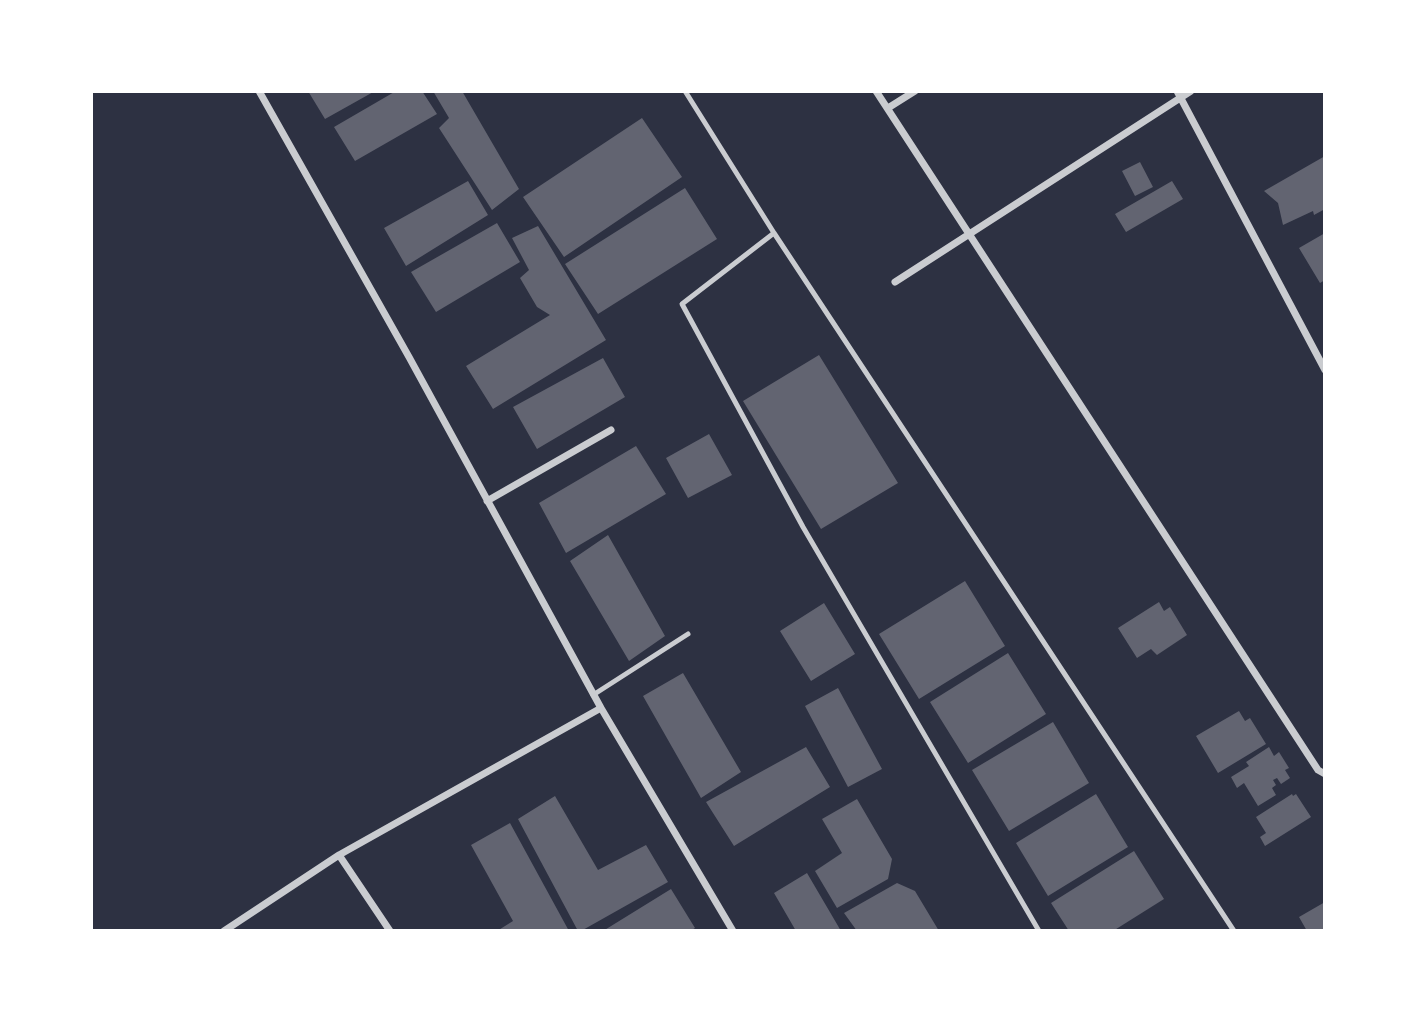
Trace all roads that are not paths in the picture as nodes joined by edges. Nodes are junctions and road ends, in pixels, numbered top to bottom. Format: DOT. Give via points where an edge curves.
graph roads {
  1 [pos="259,91"];
  2 [pos="685,91"];
  3 [pos="876,91"];
  4 [pos="915,91"];
  5 [pos="1191,91"];
  6 [pos="1179,94"];
  7 [pos="888,108"];
  8 [pos="774,233"];
  9 [pos="968,234"];
  10 [pos="895,282"];
  11 [pos="1325,370"];
  12 [pos="611,430"];
  13 [pos="487,501"];
  14 [pos="688,634"];
  15 [pos="593,695"];
  16 [pos="601,708"];
  17 [pos="1325,774"];
  18 [pos="339,855"];
  19 [pos="224,931"];
  20 [pos="390,931"];
  21 [pos="733,931"];
  22 [pos="1040,931"];
  23 [pos="1234,931"];
  1 -- 13 [label="street"];
  2 -- 8 [label="lane"];
  3 -- 7 [label="street"];
  4 -- 7 [label="street"];
  5 -- 6 [label="street"];
  6 -- 9 [label="street"];
  6 -- 11 [label="street"];
  7 -- 9 [label="street"];
  8 -- 22 [label="lane" via="682,304 803,527"];
  8 -- 23 [label="lane"];
  9 -- 10 [label="street"];
  9 -- 17 [label="street" via="1318,770"];
  12 -- 13 [label="street"];
  13 -- 15 [label="street"];
  14 -- 15 [label="lane"];
  15 -- 16 [label="street"];
  16 -- 18 [label="street"];
  16 -- 21 [label="street"];
  18 -- 19 [label="street"];
  18 -- 20 [label="street"];
}
